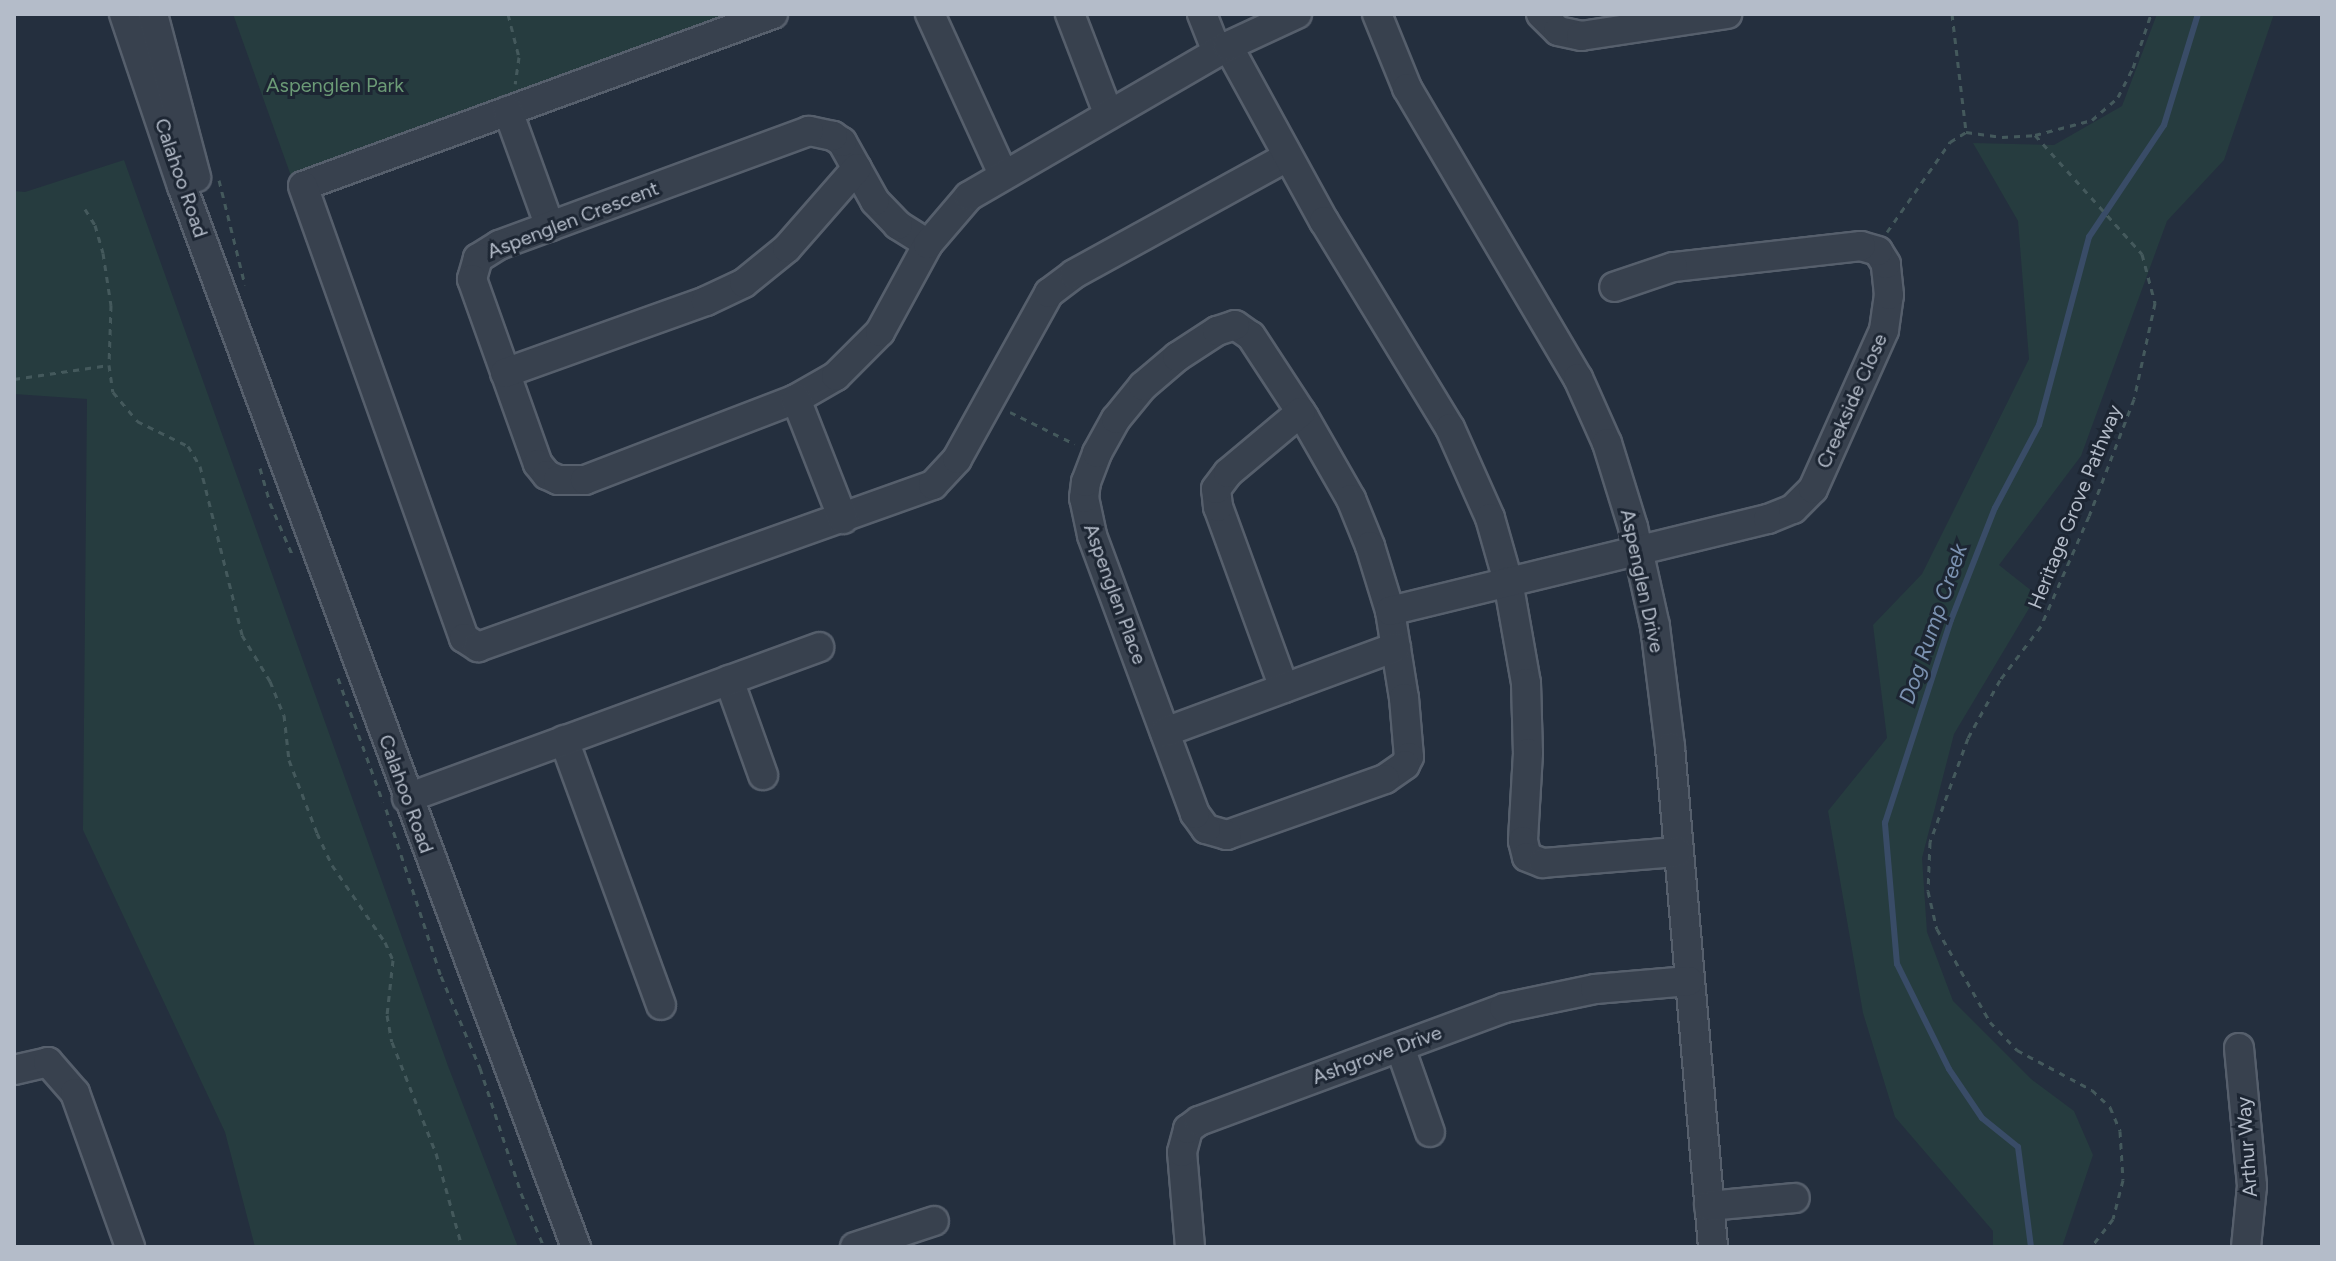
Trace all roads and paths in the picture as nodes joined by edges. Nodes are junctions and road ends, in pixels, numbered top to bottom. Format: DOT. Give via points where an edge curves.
graph roads {
  1 [pos="124,14"];
  2 [pos="153,14"];
  3 [pos="508,14"];
  4 [pos="773,14"];
  5 [pos="930,14"];
  6 [pos="1070,14"];
  7 [pos="1202,14"];
  8 [pos="1297,14"];
  9 [pos="1377,14"];
  10 [pos="1541,14"];
  11 [pos="1727,14"];
  12 [pos="1952,14"];
  13 [pos="2151,14"];
  14 [pos="1222,49"];
  15 [pos="513,109"];
  16 [pos="1108,113"];
  17 [pos="1966,132"];
  18 [pos="2035,135"];
  19 [pos="1287,157"];
  20 [pos="857,168"];
  21 [pos="1003,174"];
  22 [pos="85,209"];
  23 [pos="550,227"];
  24 [pos="928,244"];
  25 [pos="1878,251"];
  26 [pos="1614,287"];
  27 [pos="241,340"];
  28 [pos="109,365"];
  29 [pos="505,373"];
  30 [pos="14,379"];
  31 [pos="796,399"];
  32 [pos="988,402"];
  33 [pos="1301,412"];
  34 [pos="1083,446"];
  35 [pos="843,519"];
  36 [pos="1637,548"];
  37 [pos="1508,581"];
  38 [pos="1390,611"];
  39 [pos="819,647"];
  40 [pos="1396,647"];
  41 [pos="729,680"];
  42 [pos="1284,688"];
  43 [pos="1165,732"];
  44 [pos="564,740"];
  45 [pos="763,775"];
  46 [pos="407,798"];
  47 [pos="1678,852"];
  48 [pos="1689,981"];
  49 [pos="661,1005"];
  50 [pos="1400,1047"];
  51 [pos="2239,1048"];
  52 [pos="14,1070"];
  53 [pos="1430,1132"];
  54 [pos="1795,1198"];
  55 [pos="1709,1206"];
  56 [pos="934,1221"];
  57 [pos="130,1247"];
  58 [pos="462,1247"];
  59 [pos="576,1247"];
  60 [pos="855,1247"];
  61 [pos="1190,1247"];
  62 [pos="1713,1247"];
  63 [pos="2091,1247"];
  64 [pos="2246,1247"];
  1 -- 27 [label="street, Calahoo Road"];
  2 -- 27 [label="street, Calahoo Road"];
  3 -- 15 [label="path" via="519,57"];
  4 -- 15 [label="street"];
  5 -- 21 [label="street"];
  6 -- 16 [label="street"];
  7 -- 14 [label="street"];
  8 -- 14 [label="street, Aspenglen Crescent"];
  9 -- 36 [label="street, Aspenglen Drive" via="1407,88 1578,378 1607,443"];
  10 -- 11 [label="street" via="1558,31 1581,36"];
  12 -- 17 [label="path"];
  13 -- 18 [label="path" via="2118,97 2092,120"];
  14 -- 16 [label="street, Aspenglen Crescent"];
  14 -- 19 [label="street"];
  15 -- 23 [label="street"];
  15 -- 35 [label="street" via="303,186 464,638 478,647"];
  16 -- 21 [label="street, Aspenglen Crescent"];
  17 -- 18 [label="path"];
  17 -- 25 [label="path" via="1950,142"];
  18 -- 63 [label="path, Heritage Grove Pathway" via="2142,254 2155,303 2134,399 2041,626 2000,680 1968,738 1930,842 1928,878 1937,929 1990,1022 2017,1050 2092,1090 2110,1107 2120,1131 2123,1180 2113,1219"];
  19 -- 32 [label="street" via="1060,284 1034,315"];
  19 -- 37 [label="street" via="1450,428 1484,504"];
  20 -- 23 [label="street, Aspenglen Crescent" via="842,142 809,131"];
  20 -- 24 [label="street, Aspenglen Crescent" via="886,214"];
  20 -- 29 [label="street" via="787,248 744,283"];
  21 -- 24 [label="street, Aspenglen Crescent" via="954,210"];
  22 -- 28 [label="path" via="103,253 111,305"];
  23 -- 29 [label="street, Aspenglen Crescent" via="486,252 473,268 476,294"];
  24 -- 31 [label="street, Aspenglen Crescent" via="874,339 836,376"];
  25 -- 26 [label="street" via="1861,246 1673,267"];
  25 -- 36 [label="street, Creekside Close" via="1886,264 1889,295 1884,330 1804,500 1782,515"];
  27 -- 46 [label="street, Calahoo Road"];
  28 -- 30 [label="path"];
  28 -- 58 [label="path" via="113,392 125,409 137,421 188,446 200,466 242,635 284,715 289,760 317,833 393,960 387,1015 392,1042 436,1153"];
  29 -- 31 [label="street, Aspenglen Crescent" via="538,464 547,475 572,482"];
  31 -- 35 [label="street"];
  32 -- 34 [label="path"];
  32 -- 35 [label="street" via="941,479"];
  33 -- 38 [label="street, Aspenglen Place" via="1351,499"];
  33 -- 42 [label="street" via="1216,489"];
  33 -- 43 [label="street, Aspenglen Place" via="1251,336 1235,325 1227,327 1177,357 1143,386 1116,419 1090,468 1084,498 1092,535"];
  36 -- 37 [label="street"];
  36 -- 47 [label="street, Aspenglen Drive" via="1655,626"];
  37 -- 38 [label="street"];
  37 -- 47 [label="street" via="1526,694 1527,857 1543,863"];
  38 -- 40 [label="street, Aspenglen Place"];
  39 -- 41 [label="street"];
  40 -- 42 [label="street"];
  40 -- 43 [label="street, Aspenglen Place" via="1408,737 1405,765 1385,779 1252,829 1216,834 1199,822"];
  41 -- 44 [label="street"];
  41 -- 45 [label="street"];
  42 -- 43 [label="street"];
  44 -- 46 [label="street"];
  44 -- 49 [label="street"];
  46 -- 59 [label="street, Calahoo Road"];
  47 -- 48 [label="street, Aspenglen Drive"];
  48 -- 50 [label="street, Ashgrove Drive" via="1532,1000"];
  48 -- 55 [label="street, Aspenglen Drive"];
  50 -- 53 [label="street"];
  50 -- 61 [label="street, Ashgrove Drive" via="1188,1129 1182,1152"];
  51 -- 64 [label="street, Arthur Way" via="2252,1186"];
  52 -- 57 [label="street" via="48,1062 75,1093"];
  54 -- 55 [label="street"];
  55 -- 62 [label="street, Aspenglen Drive"];
  56 -- 60 [label="street"];
}
